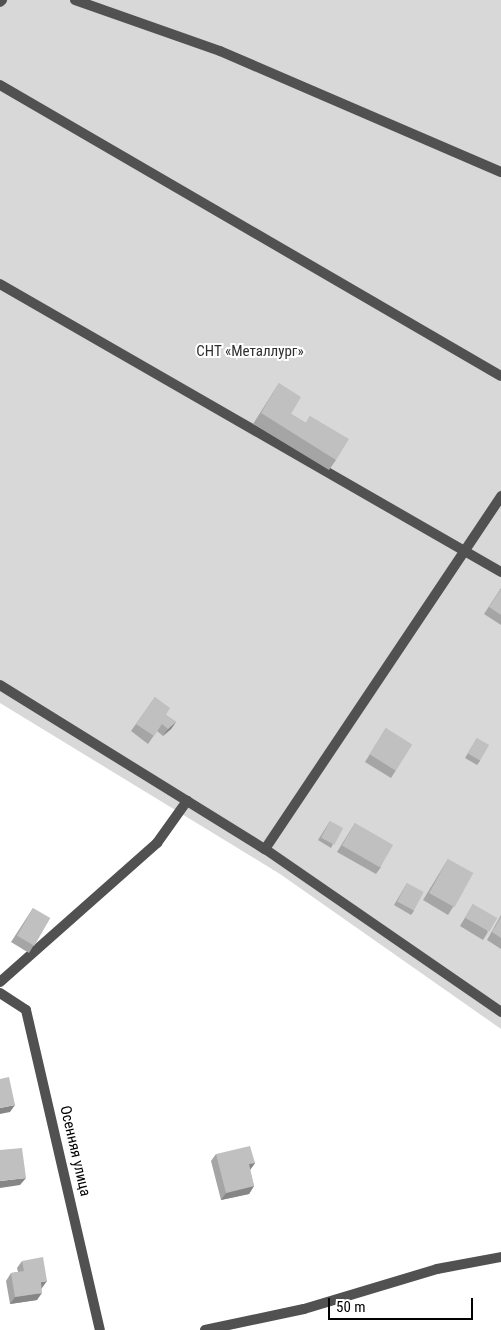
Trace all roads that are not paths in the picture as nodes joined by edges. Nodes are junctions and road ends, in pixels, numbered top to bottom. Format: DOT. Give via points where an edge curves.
graph roads {
  1 [pos="75,0"];
  2 [pos="0,85"];
  3 [pos="501,172"];
  4 [pos="0,284"];
  5 [pos="501,376"];
  6 [pos="501,496"];
  7 [pos="464,553"];
  8 [pos="501,572"];
  9 [pos="0,685"];
  10 [pos="187,801"];
  11 [pos="265,849"];
  12 [pos="0,982"];
  13 [pos="0,993"];
  14 [pos="501,1012"];
  15 [pos="501,1257"];
  16 [pos="100,1330"];
  17 [pos="205,1330"];
  1 -- 3 [label="street" via="220,51"];
  2 -- 5 [label="street"];
  4 -- 7 [label="street"];
  6 -- 7 [label="street"];
  7 -- 8 [label="street"];
  7 -- 11 [label="street"];
  9 -- 10 [label="street"];
  10 -- 11 [label="street"];
  10 -- 12 [label="street" via="157,843"];
  11 -- 14 [label="street"];
  13 -- 16 [label="street, Осенняя улица" via="26,1010"];
  15 -- 17 [label="street" via="437,1269 304,1309"];
}
